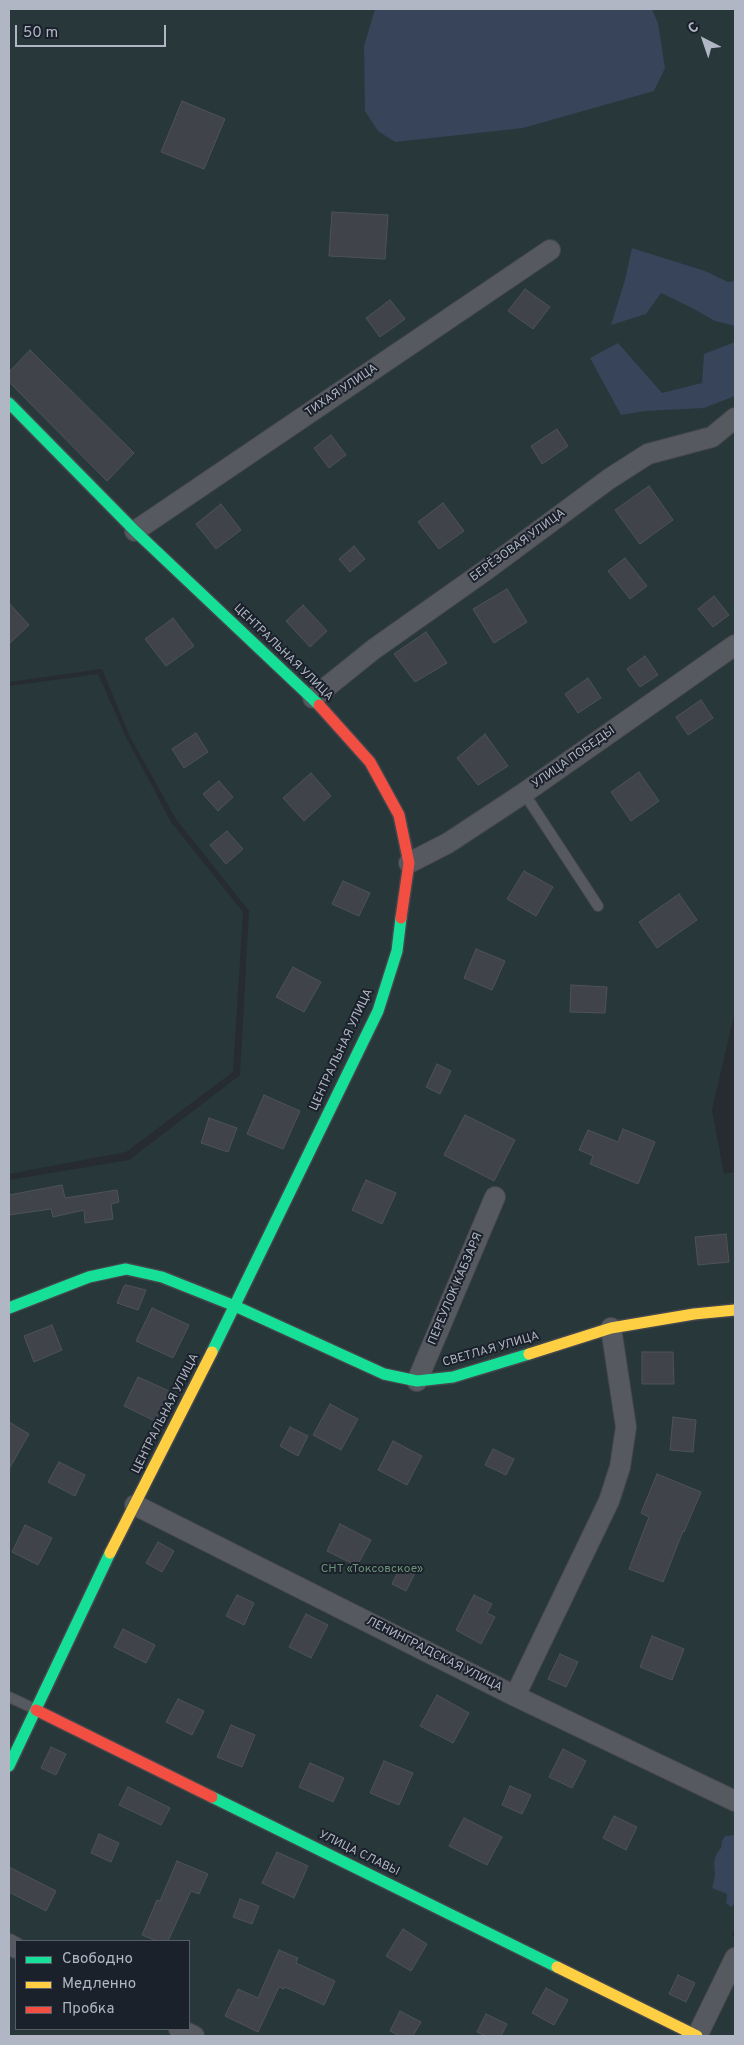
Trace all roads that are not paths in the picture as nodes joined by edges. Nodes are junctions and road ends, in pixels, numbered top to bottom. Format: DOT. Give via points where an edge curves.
graph roads {
  1 [pos="550,250"];
  2 [pos="9,403"];
  3 [pos="735,418"];
  4 [pos="135,531"];
  5 [pos="735,646"];
  6 [pos="313,698"];
  7 [pos="524,793"];
  8 [pos="409,863"];
  9 [pos="598,906"];
  10 [pos="496,1197"];
  11 [pos="236,1306"];
  12 [pos="9,1308"];
  13 [pos="735,1310"];
  14 [pos="611,1328"];
  15 [pos="417,1381"];
  16 [pos="135,1505"];
  17 [pos="9,1696"];
  18 [pos="515,1696"];
  19 [pos="36,1710"];
  20 [pos="9,1766"];
  21 [pos="735,1801"];
  22 [pos="735,1958"];
  23 [pos="181,2030"];
  24 [pos="194,2036"];
  25 [pos="697,2036"];
  1 -- 4 [label="street, ТИХАЯ УЛИЦА"];
  2 -- 4 [label="street, ЦЕНТРАЛЬНАЯ УЛИЦА"];
  3 -- 6 [label="street, БЕРЁЗОВАЯ УЛИЦА" via="712,437 648,454 608,479 374,649"];
  4 -- 6 [label="street, ЦЕНТРАЛЬНАЯ УЛИЦА"];
  5 -- 7 [label="street, УЛИЦА ПОБЕДЫ"];
  6 -- 8 [label="street, ЦЕНТРАЛЬНАЯ УЛИЦА" via="370,762 399,815"];
  7 -- 8 [label="street, УЛИЦА ПОБЕДЫ" via="448,843"];
  7 -- 9 [label="lane"];
  8 -- 11 [label="street, ЦЕНТРАЛЬНАЯ УЛИЦА" via="397,952 378,1011"];
  10 -- 15 [label="street, ПЕРЕУЛОК КАБЗАРЯ"];
  11 -- 12 [label="street, СВЕТЛАЯ УЛИЦА" via="162,1277 126,1269 89,1277"];
  11 -- 15 [label="street, СВЕТЛАЯ УЛИЦА" via="384,1374"];
  11 -- 16 [label="street, ЦЕНТРАЛЬНАЯ УЛИЦА"];
  13 -- 14 [label="street, СВЕТЛАЯ УЛИЦА"];
  14 -- 15 [label="street, СВЕТЛАЯ УЛИЦА" via="453,1377"];
  14 -- 18 [label="street" via="626,1427 620,1467 609,1501"];
  16 -- 18 [label="street, ЛЕНИНГРАДСКАЯ УЛИЦА"];
  16 -- 19 [label="street, ЦЕНТРАЛЬНАЯ УЛИЦА"];
  17 -- 19 [label="lane, УЛИЦА СЛАВЫ"];
  18 -- 21 [label="street, ЛЕНИНГРАДСКАЯ УЛИЦА"];
  19 -- 20 [label="street, ЦЕНТРАЛЬНАЯ УЛИЦА"];
  19 -- 25 [label="street, УЛИЦА СЛАВЫ"];
  22 -- 25 [label="street"];
  23 -- 24 [label="street"];
}
